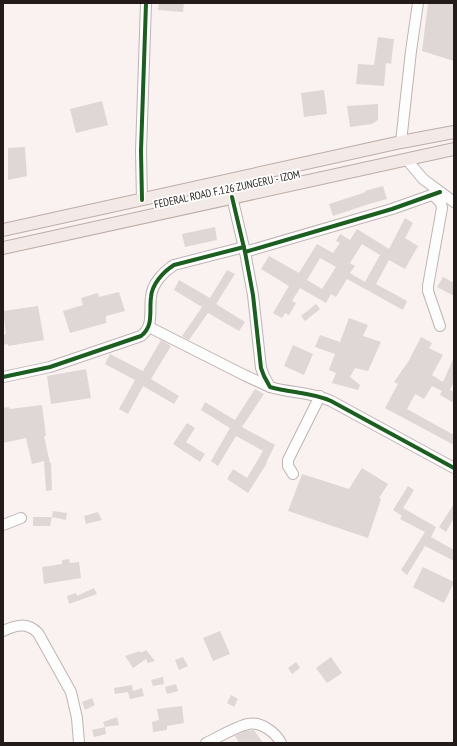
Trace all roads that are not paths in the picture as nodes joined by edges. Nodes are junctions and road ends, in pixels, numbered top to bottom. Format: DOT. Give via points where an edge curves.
graph roads {
  1 [pos="146,3"];
  2 [pos="418,3"];
  3 [pos="454,132"];
  4 [pos="402,142"];
  5 [pos="454,149"];
  6 [pos="407,160"];
  7 [pos="436,193"];
  8 [pos="232,197"];
  9 [pos="142,200"];
  10 [pos="454,202"];
  11 [pos="17,227"];
  12 [pos="3,230"];
  13 [pos="22,244"];
  14 [pos="3,248"];
  15 [pos="245,249"];
  16 [pos="440,326"];
  17 [pos="149,327"];
  18 [pos="3,377"];
  19 [pos="270,386"];
  20 [pos="320,396"];
  21 [pos="454,468"];
  22 [pos="293,474"];
  23 [pos="21,518"];
  24 [pos="3,524"];
  25 [pos="3,631"];
  26 [pos="79,743"];
  27 [pos="206,743"];
  28 [pos="281,743"];
  1 -- 9 [label="street"];
  2 -- 4 [label="street"];
  3 -- 4 [label="main road, FEDERAL ROAD F.126 ZUNGERU - IZOM"];
  4 -- 9 [label="main road, FEDERAL ROAD F.126 ZUNGERU - IZOM"];
  5 -- 6 [label="main road, FEDERAL ROAD F.126 ZUNGERU - IZOM"];
  6 -- 7 [label="street"];
  6 -- 8 [label="main road, FEDERAL ROAD F.126 ZUNGERU - IZOM"];
  7 -- 10 [label="street"];
  7 -- 15 [label="street" via="392,210"];
  7 -- 16 [label="street" via="442,208 428,291"];
  8 -- 13 [label="main road, FEDERAL ROAD F.126 ZUNGERU - IZOM"];
  8 -- 15 [label="street"];
  9 -- 11 [label="main road, FEDERAL ROAD F.126 ZUNGERU - IZOM"];
  11 -- 12 [label="main road, FEDERAL ROAD F.126 ZUNGERU - IZOM"];
  11 -- 13 [label="main road"];
  13 -- 14 [label="main road, FEDERAL ROAD F.126 ZUNGERU - IZOM"];
  15 -- 17 [label="street" via="174,265 166,270 151,296"];
  15 -- 19 [label="street" via="262,368"];
  17 -- 18 [label="street" via="141,336 125,342 50,367"];
  17 -- 19 [label="street"];
  19 -- 20 [label="street" via="283,391"];
  20 -- 21 [label="street"];
  20 -- 22 [label="street" via="288,460 288,466"];
  23 -- 24 [label="street"];
  25 -- 26 [label="street" via="26,625 38,633 71,692"];
  27 -- 28 [label="street" via="249,723 270,730"];
}
